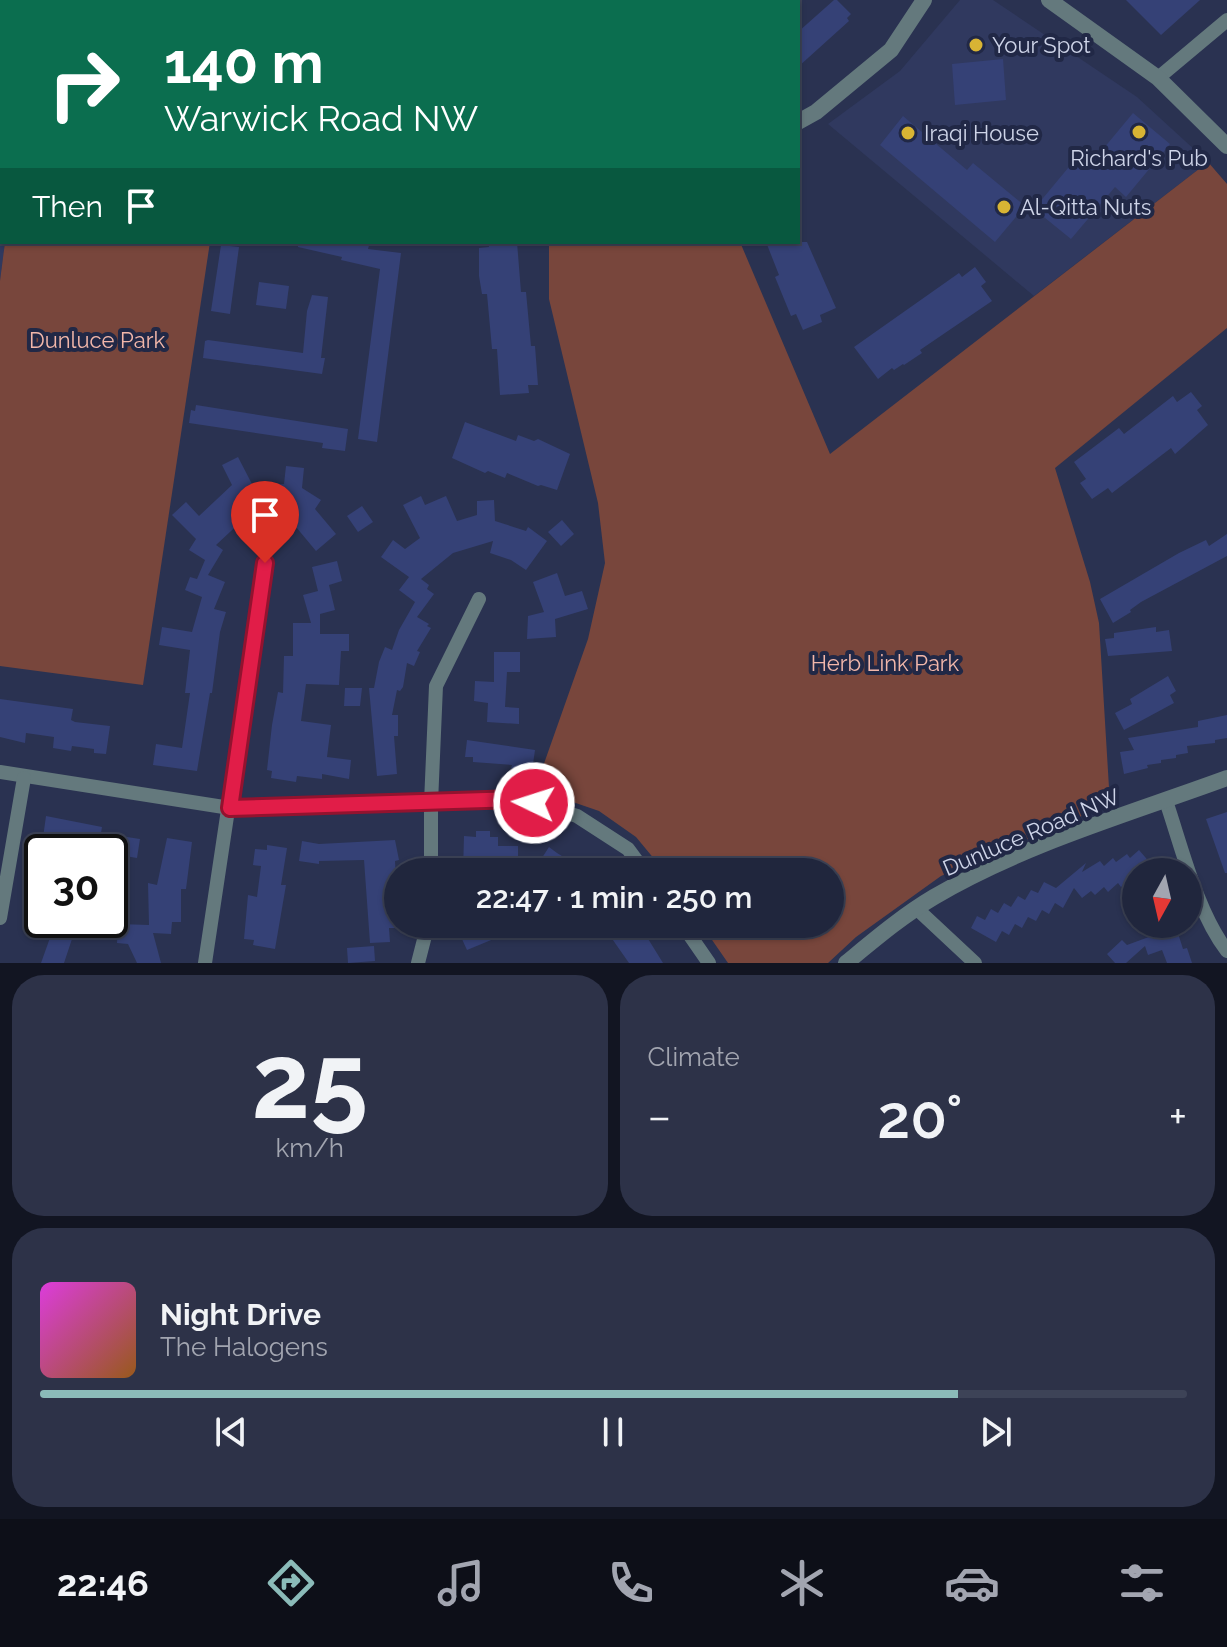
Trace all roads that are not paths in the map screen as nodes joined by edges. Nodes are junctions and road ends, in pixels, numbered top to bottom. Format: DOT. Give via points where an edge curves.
graph roads {
  1 [pos="924,0"];
  2 [pos="1049,0"];
  3 [pos="1227,20"];
  4 [pos="1158,78"];
  5 [pos="800,121"];
  6 [pos="1227,146"];
  7 [pos="265,563"];
  8 [pos="479,599"];
  9 [pos="0,772"];
  10 [pos="24,778"];
  11 [pos="1227,778"];
  12 [pos="1166,801"];
  13 [pos="431,803"];
  14 [pos="230,808"];
  15 [pos="431,858"];
  16 [pos="635,858"];
  17 [pos="916,908"];
  18 [pos="0,918"];
  19 [pos="424,938"];
  20 [pos="692,938"];
  21 [pos="1227,951"];
  22 [pos="205,963"];
  23 [pos="418,963"];
  24 [pos="709,963"];
  25 [pos="846,963"];
  26 [pos="975,963"];
  1 -- 5 [label="street" via="891,50"];
  2 -- 4 [label="street"];
  3 -- 4 [label="street"];
  4 -- 6 [label="street"];
  7 -- 14 [label="street"];
  8 -- 13 [label="street" via="436,686"];
  9 -- 10 [label="street"];
  10 -- 14 [label="street"];
  10 -- 18 [label="street"];
  11 -- 12 [label="street, Dunluce Road NW"];
  12 -- 17 [label="street, Dunluce Road NW" via="1005,861"];
  12 -- 21 [label="street" via="1218,940"];
  13 -- 14 [label="street"];
  13 -- 15 [label="street"];
  13 -- 16 [label="street" via="522,799 577,816"];
  14 -- 22 [label="street"];
  17 -- 25 [label="street, Dunluce Road NW"];
  17 -- 26 [label="street"];
  19 -- 23 [label="street"];
  20 -- 24 [label="street"];
}
